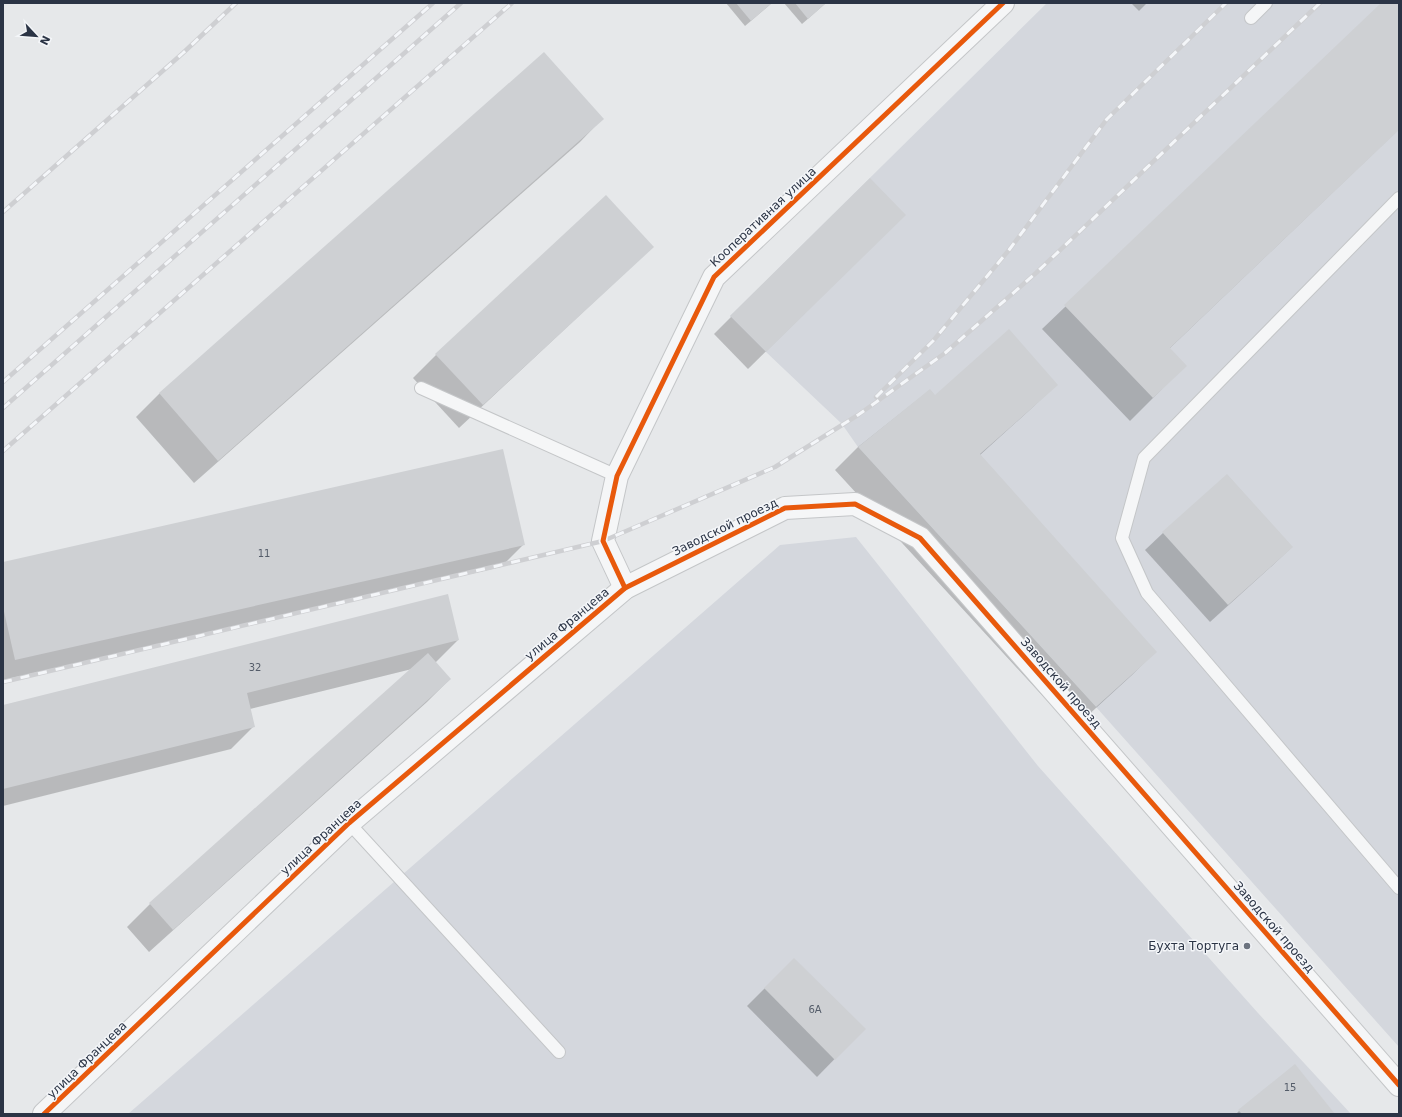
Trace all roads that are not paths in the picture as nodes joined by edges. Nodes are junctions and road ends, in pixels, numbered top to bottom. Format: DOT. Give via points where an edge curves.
graph roads {
  1 [pos="1003,3"];
  2 [pos="1266,3"];
  3 [pos="1251,18"];
  4 [pos="1399,198"];
  5 [pos="421,388"];
  6 [pos="616,476"];
  7 [pos="624,588"];
  8 [pos="349,823"];
  9 [pos="1399,888"];
  10 [pos="559,1052"];
  11 [pos="1399,1085"];
  12 [pos="44,1114"];
  1 -- 6 [label="street, Кооперативная улица" via="714,277"];
  2 -- 3 [label="lane"];
  4 -- 9 [label="lane" via="1144,458 1122,538 1147,593"];
  5 -- 6 [label="lane"];
  6 -- 7 [label="street, Кооперативная улица" via="602,541"];
  7 -- 8 [label="street, улица Францева"];
  7 -- 11 [label="street, Заводской проезд" via="785,508 855,504 920,538"];
  8 -- 10 [label="lane"];
  8 -- 12 [label="street, улица Францева"];
}
